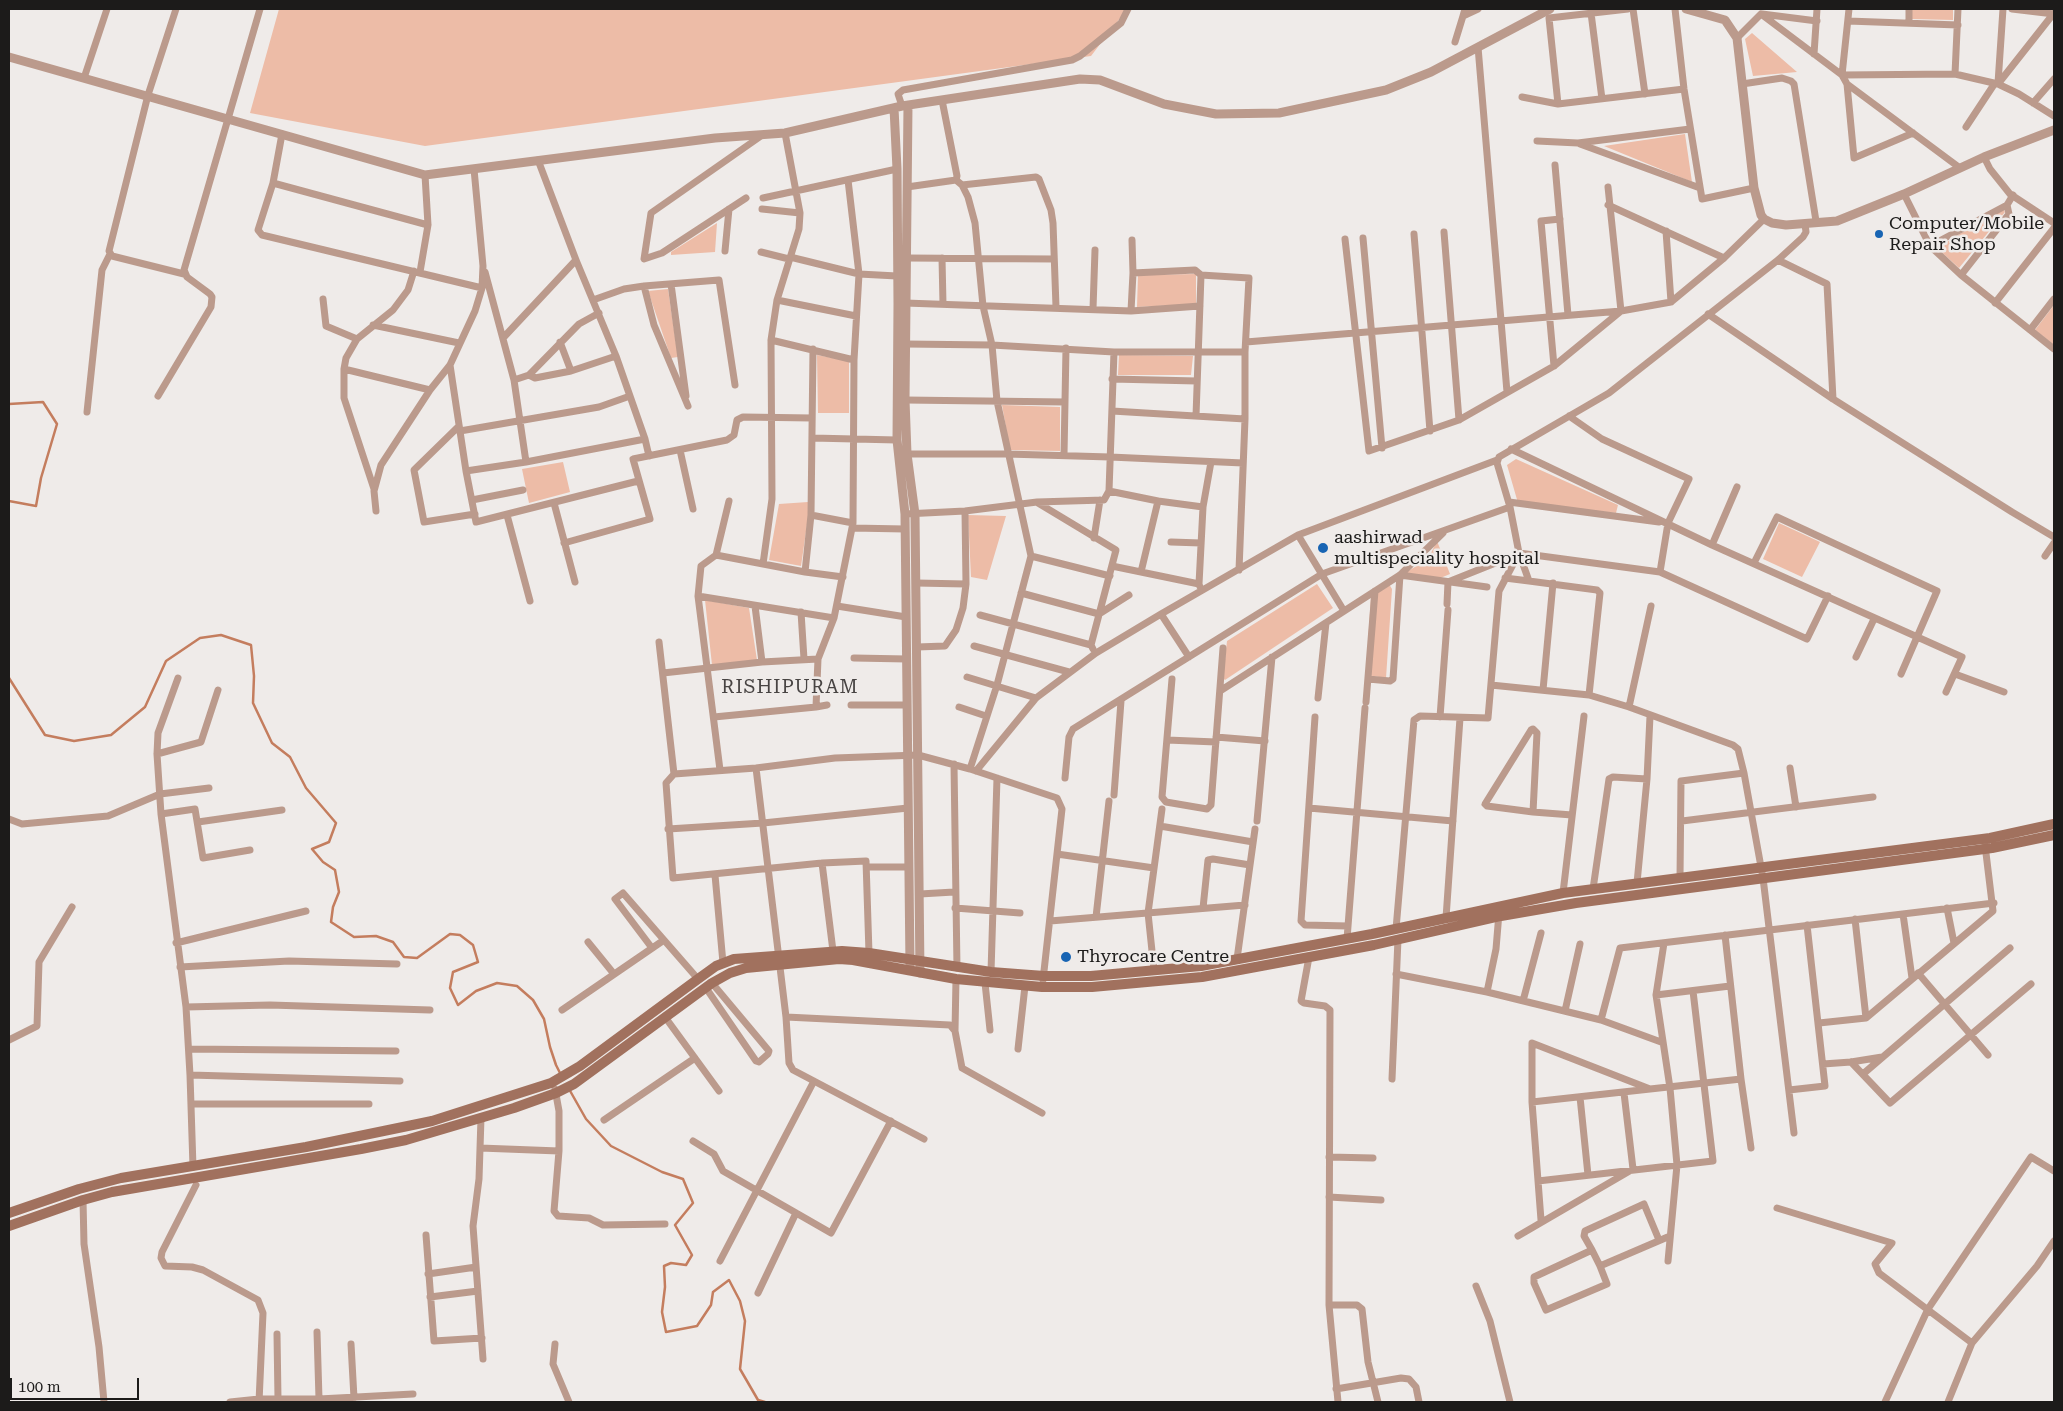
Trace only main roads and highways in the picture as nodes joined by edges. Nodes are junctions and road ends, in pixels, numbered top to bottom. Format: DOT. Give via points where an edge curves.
graph roads {
  1 [pos="2054,824"];
  2 [pos="2054,835"];
  3 [pos="1500,911"];
  4 [pos="1397,934"];
  5 [pos="583,1071"];
  6 [pos="9,1212"];
  7 [pos="9,1226"];
  1 -- 3 [label="main road" via="1984,838 1563,893"];
  2 -- 3 [label="main road" via="1986,849"];
  3 -- 4 [label="main road"];
  3 -- 4 [label="main road" via="1446,918"];
  4 -- 5 [label="main road" via="1309,958 1202,977 1092,987 1042,987 956,980 839,959 746,968 709,985"];
  4 -- 5 [label="main road" via="1347,939 1201,966 1091,976 991,972 868,953 833,951 744,957 723,963 698,979"];
  5 -- 6 [label="main road" via="425,1122 306,1147 100,1183"];
  5 -- 7 [label="main road" via="560,1091 406,1140 134,1188 83,1200"];
}
